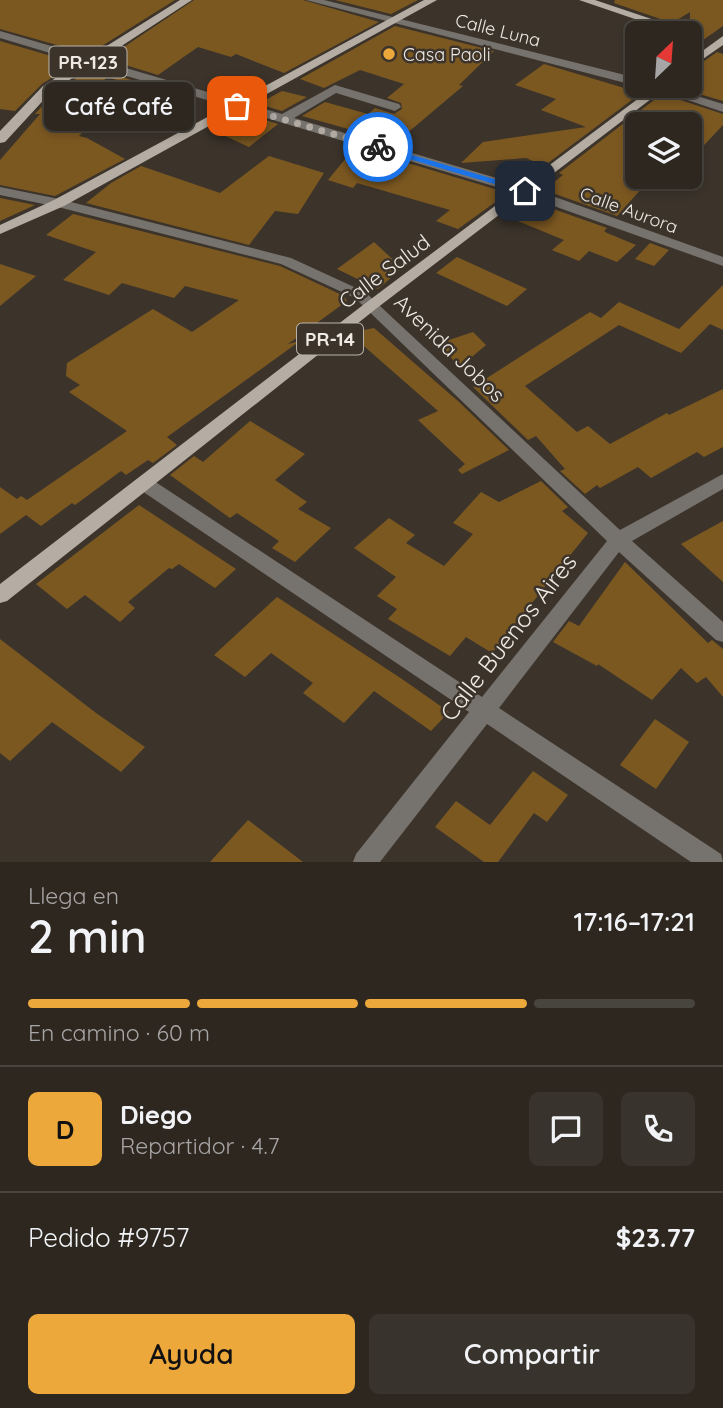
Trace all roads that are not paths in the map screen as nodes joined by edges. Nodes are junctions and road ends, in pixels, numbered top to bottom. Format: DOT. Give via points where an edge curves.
graph roads {
  1 [pos="187,0"];
  2 [pos="311,0"];
  3 [pos="432,0"];
  4 [pos="584,0"];
  5 [pos="392,21"];
  6 [pos="648,21"];
  7 [pos="0,34"];
  8 [pos="702,37"];
  9 [pos="721,42"];
  10 [pos="702,56"];
  11 [pos="88,61"];
  12 [pos="625,79"];
  13 [pos="643,98"];
  14 [pos="693,98"];
  15 [pos="237,106"];
  16 [pos="395,107"];
  17 [pos="723,108"];
  18 [pos="283,119"];
  19 [pos="0,139"];
  20 [pos="0,191"];
  21 [pos="525,191"];
  22 [pos="60,203"];
  23 [pos="0,230"];
  24 [pos="723,262"];
  25 [pos="372,305"];
  26 [pos="723,481"];
  27 [pos="145,484"];
  28 [pos="618,540"];
  29 [pos="0,595"];
  30 [pos="723,634"];
  31 [pos="484,708"];
  32 [pos="365,862"];
  33 [pos="712,862"];
  1 -- 11 [label="main road, PR-123"];
  2 -- 5 [label="street, Calle Luna"];
  3 -- 5 [label="main road"];
  4 -- 6 [label="main road"];
  5 -- 12 [label="street, Calle Luna"];
  5 -- 15 [label="main road"];
  7 -- 11 [label="street, Calle Aurora"];
  8 -- 9 [label="main road"];
  9 -- 10 [label="main road"];
  11 -- 15 [label="street, Calle Aurora"];
  11 -- 19 [label="main road, PR-123" via="47,89"];
  13 -- 21 [label="main road, Calle Salud / PR-14"];
  14 -- 17 [label="street"];
  15 -- 18 [label="street, Calle Aurora"];
  15 -- 22 [label="main road"];
  16 -- 18 [label="street" via="335,89"];
  18 -- 21 [label="street, Calle Aurora"];
  20 -- 22 [label="street, Avenida Jobos"];
  21 -- 24 [label="street, Calle Aurora"];
  21 -- 25 [label="main road, Calle Salud / PR-14"];
  22 -- 23 [label="main road"];
  22 -- 25 [label="street, Avenida Jobos" via="286,261"];
  25 -- 27 [label="main road, Calle Salud / PR-14"];
  25 -- 28 [label="street, Avenida Jobos"];
  26 -- 28 [label="street, Calle Buenos Aires"];
  27 -- 29 [label="main road, Calle Salud / PR-14"];
  27 -- 31 [label="street"];
  28 -- 30 [label="street, Avenida Jobos"];
  28 -- 31 [label="street, Calle Buenos Aires"];
  31 -- 32 [label="street, Calle Buenos Aires"];
  31 -- 33 [label="street"];
}
